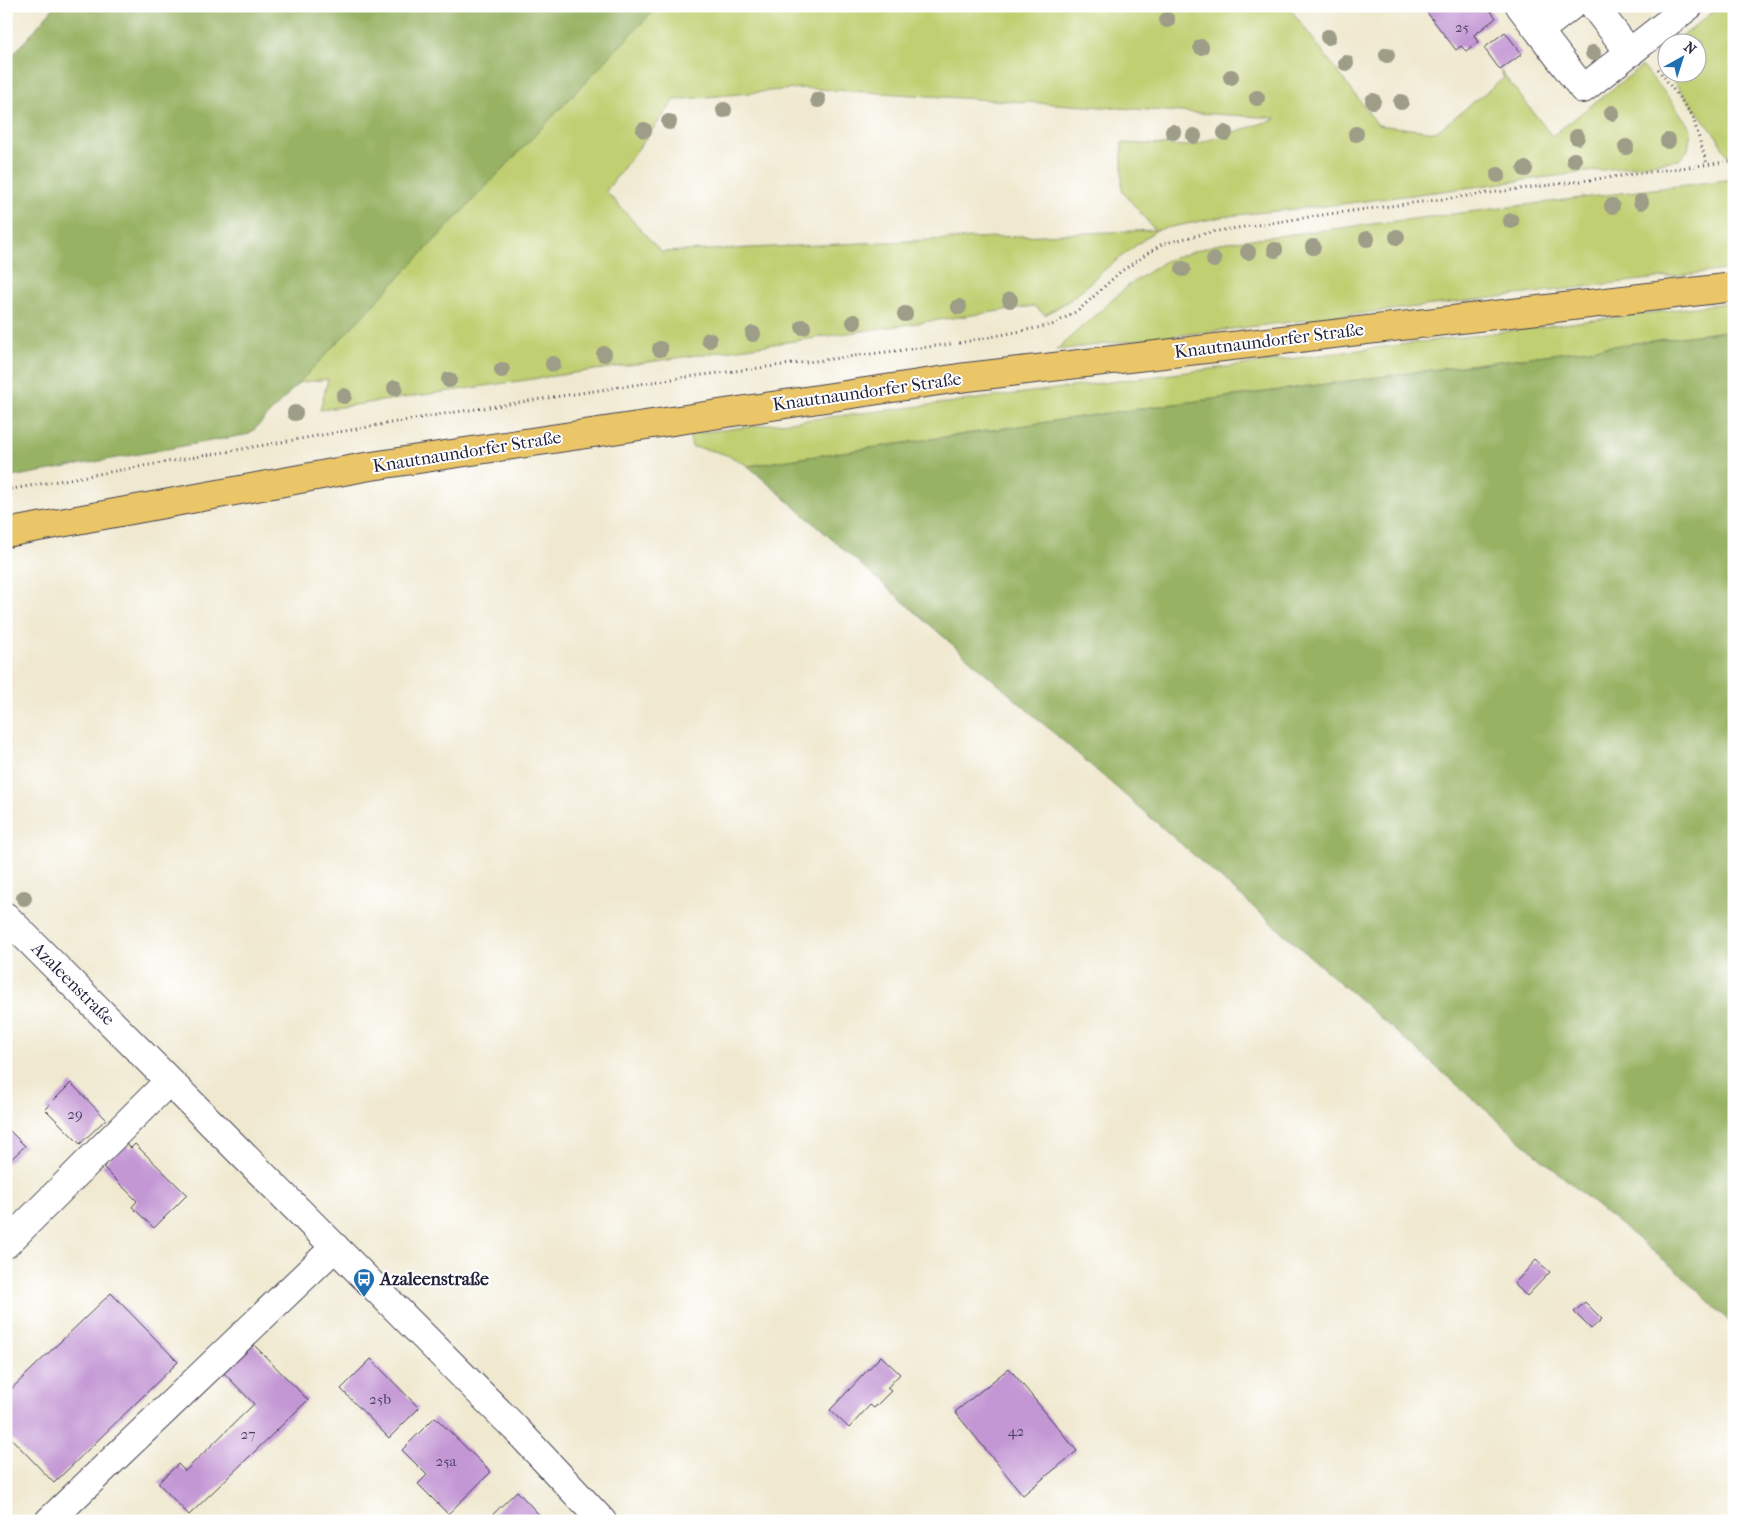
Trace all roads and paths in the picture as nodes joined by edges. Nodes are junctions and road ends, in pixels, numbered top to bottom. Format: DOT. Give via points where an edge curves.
graph roads {
  1 [pos="1520,6"];
  2 [pos="1571,6"];
  3 [pos="1594,6"];
  4 [pos="1689,6"];
  5 [pos="1539,32"];
  6 [pos="1635,49"];
  7 [pos="1734,161"];
  8 [pos="1707,164"];
  9 [pos="1734,287"];
  10 [pos="6,490"];
  11 [pos="6,533"];
  12 [pos="6,917"];
  13 [pos="169,1081"];
  14 [pos="6,1244"];
  15 [pos="335,1248"];
  16 [pos="49,1521"];
  17 [pos="602,1521"];
  1 -- 5 [label="street"];
  2 -- 5 [label="street"];
  3 -- 6 [label="street"];
  4 -- 6 [label="street"];
  5 -- 6 [label="street" via="1583,89"];
  6 -- 8 [label="path" via="1692,115"];
  7 -- 8 [label="path"];
  8 -- 10 [label="path" via="1329,214 1195,236 1162,244 1120,272 1079,310 1052,325 961,343 669,379 437,415"];
  9 -- 11 [label="main road, Knautnaundorfer Straße" via="950,379 365,468"];
  12 -- 13 [label="street, Azaleenstraße"];
  13 -- 14 [label="street"];
  13 -- 15 [label="street, Azaleenstraße"];
  15 -- 16 [label="street"];
  15 -- 17 [label="street, Azaleenstraße" via="515,1428"];
}
